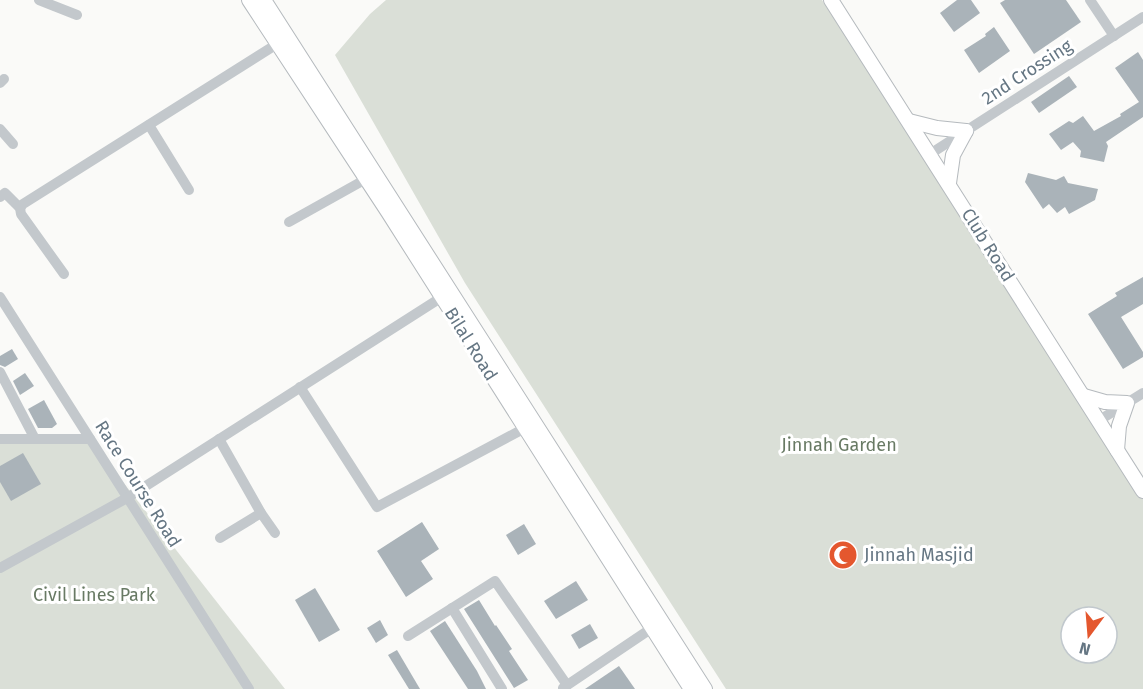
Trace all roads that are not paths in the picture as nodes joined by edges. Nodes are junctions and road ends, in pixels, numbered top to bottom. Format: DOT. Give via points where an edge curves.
graph roads {
  1 [pos="39,0"];
  2 [pos="249,0"];
  3 [pos="264,0"];
  4 [pos="831,0"];
  5 [pos="1090,0"];
  6 [pos="77,15"];
  7 [pos="1143,17"];
  8 [pos="1114,36"];
  9 [pos="277,44"];
  10 [pos="909,121"];
  11 [pos="149,124"];
  12 [pos="0,129"];
  13 [pos="966,131"];
  14 [pos="13,144"];
  15 [pos="930,154"];
  16 [pos="366,179"];
  17 [pos="949,183"];
  18 [pos="189,190"];
  19 [pos="0,197"];
  20 [pos="20,208"];
  21 [pos="289,222"];
  22 [pos="64,274"];
  23 [pos="0,297"];
  24 [pos="442,297"];
  25 [pos="0,372"];
  26 [pos="300,387"];
  27 [pos="1143,393"];
  28 [pos="1084,396"];
  29 [pos="1128,404"];
  30 [pos="1098,421"];
  31 [pos="525,428"];
  32 [pos="219,438"];
  33 [pos="0,439"];
  34 [pos="35,439"];
  35 [pos="90,440"];
  36 [pos="1117,450"];
  37 [pos="1143,490"];
  38 [pos="127,498"];
  39 [pos="261,513"];
  40 [pos="275,533"];
  41 [pos="220,538"];
  42 [pos="0,568"];
  43 [pos="452,608"];
  44 [pos="652,628"];
  45 [pos="408,636"];
  46 [pos="564,687"];
  47 [pos="249,689"];
  48 [pos="502,689"];
  49 [pos="691,689"];
  50 [pos="705,689"];
  1 -- 6 [label="street"];
  2 -- 9 [label="main road, Bilal Road"];
  3 -- 50 [label="main road, Bilal Road"];
  4 -- 10 [label="main road, Club Road"];
  5 -- 8 [label="street"];
  7 -- 8 [label="street, 2nd Crossing"];
  8 -- 13 [label="street, 2nd Crossing"];
  9 -- 11 [label="street"];
  9 -- 16 [label="main road, Bilal Road"];
  10 -- 13 [label="main road"];
  10 -- 15 [label="main road, Club Road"];
  11 -- 18 [label="street"];
  11 -- 20 [label="street"];
  12 -- 14 [label="street"];
  13 -- 15 [label="street, 2nd Crossing"];
  13 -- 17 [label="main road" via="953,155"];
  15 -- 17 [label="main road, Club Road"];
  16 -- 21 [label="street"];
  16 -- 24 [label="main road, Bilal Road"];
  17 -- 28 [label="main road, Club Road"];
  19 -- 20 [label="street" via="5,193"];
  20 -- 22 [label="street"];
  23 -- 35 [label="street, Race Course Road"];
  24 -- 26 [label="street"];
  24 -- 31 [label="main road, Bilal Road"];
  25 -- 34 [label="street"];
  26 -- 31 [label="street" via="376,507"];
  26 -- 32 [label="street"];
  27 -- 29 [label="street"];
  28 -- 29 [label="main road"];
  28 -- 30 [label="main road, Club Road"];
  29 -- 30 [label="street"];
  29 -- 36 [label="main road" via="1119,426"];
  30 -- 36 [label="main road, Club Road"];
  31 -- 44 [label="main road, Bilal Road"];
  32 -- 38 [label="street"];
  32 -- 39 [label="street"];
  33 -- 34 [label="street"];
  34 -- 35 [label="street"];
  35 -- 38 [label="street, Race Course Road"];
  36 -- 37 [label="main road, Club Road"];
  38 -- 42 [label="street"];
  38 -- 47 [label="street, Race Course Road"];
  39 -- 40 [label="street"];
  39 -- 41 [label="street"];
  43 -- 45 [label="street"];
  43 -- 46 [label="street" via="495,581"];
  43 -- 48 [label="street"];
  44 -- 46 [label="street"];
  44 -- 49 [label="main road, Bilal Road"];
}
